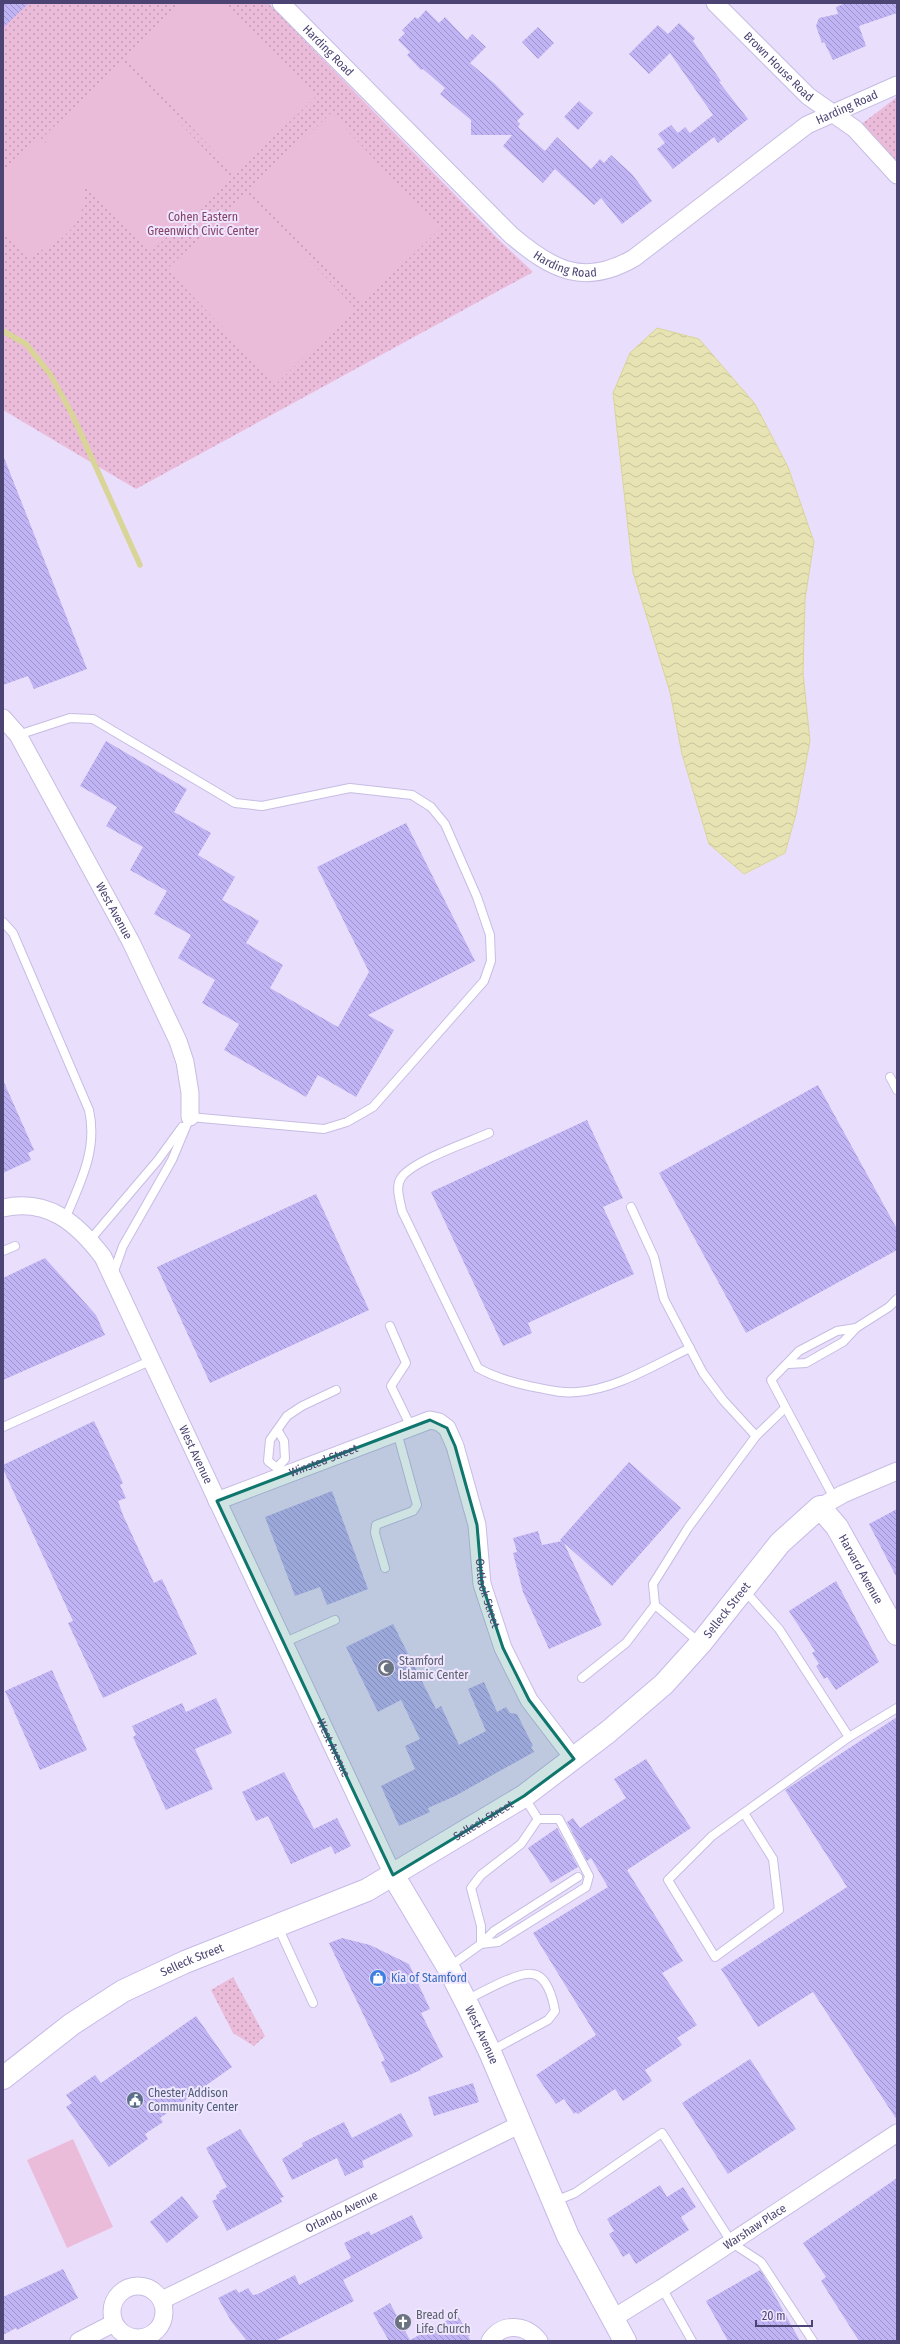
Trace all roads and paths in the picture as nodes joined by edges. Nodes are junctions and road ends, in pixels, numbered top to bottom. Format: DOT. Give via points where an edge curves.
graph roads {
  1 [pos="281,3"];
  2 [pos="715,3"];
  3 [pos="897,85"];
  4 [pos="834,114"];
  5 [pos="897,175"];
  6 [pos="3,718"];
  7 [pos="18,735"];
  8 [pos="3,922"];
  9 [pos="890,1077"];
  10 [pos="897,1090"];
  11 [pos="190,1117"];
  12 [pos="489,1133"];
  13 [pos="631,1207"];
  14 [pos="3,1208"];
  15 [pos="65,1219"];
  16 [pos="90,1240"];
  17 [pos="15,1246"];
  18 [pos="3,1251"];
  19 [pos="113,1275"];
  20 [pos="897,1299"];
  21 [pos="390,1326"];
  22 [pos="856,1328"];
  23 [pos="690,1348"];
  24 [pos="152,1360"];
  25 [pos="789,1364"];
  26 [pos="336,1390"];
  27 [pos="785,1408"];
  28 [pos="430,1420"];
  29 [pos="3,1427"];
  30 [pos="404,1429"];
  31 [pos="278,1431"];
  32 [pos="756,1436"];
  33 [pos="897,1471"];
  34 [pos="278,1472"];
  35 [pos="217,1501"];
  36 [pos="827,1503"];
  37 [pos="385,1568"];
  38 [pos="744,1589"];
  39 [pos="655,1605"];
  40 [pos="335,1620"];
  41 [pos="897,1634"];
  42 [pos="283,1643"];
  43 [pos="701,1643"];
  44 [pos="582,1678"];
  45 [pos="897,1708"];
  46 [pos="849,1737"];
  47 [pos="574,1759"];
  48 [pos="524,1796"];
  49 [pos="744,1813"];
  50 [pos="538,1818"];
  51 [pos="393,1875"];
  52 [pos="578,1877"];
  53 [pos="278,1926"];
  54 [pos="481,1944"];
  55 [pos="448,1967"];
  56 [pos="466,2000"];
  57 [pos="313,2003"];
  58 [pos="490,2052"];
  59 [pos="3,2078"];
  60 [pos="521,2124"];
  61 [pos="897,2133"];
  62 [pos="553,2202"];
  63 [pos="732,2243"];
  64 [pos="662,2288"];
  65 [pos="162,2300"];
  66 [pos="612,2319"];
  67 [pos="114,2323"];
  68 [pos="154,2338"];
  69 [pos="79,2341"];
  70 [pos="490,2341"];
  71 [pos="539,2341"];
  72 [pos="625,2341"];
  73 [pos="692,2341"];
  74 [pos="813,2341"];
  1 -- 4 [label="street, Harding Road" via="511,235 547,263 575,273 603,272 634,258 807,125"];
  2 -- 4 [label="street, Brown House Road" via="808,96"];
  3 -- 4 [label="street, Harding Road"];
  4 -- 5 [label="street, Brown House Road" via="855,129"];
  6 -- 7 [label="street, West Avenue"];
  7 -- 11 [label="street, West Avenue" via="131,942 178,1042 186,1062"];
  7 -- 11 [label="lane" via="70,718 93,719 235,803 262,806 350,788 412,795 431,807 445,824 478,897 490,935 491,961 484,981 373,1107 347,1122 324,1129"];
  8 -- 15 [label="lane" via="13,933 89,1110 93,1126 89,1163"];
  9 -- 10 [label="lane"];
  11 -- 16 [label="lane" via="158,1160"];
  11 -- 19 [label="lane" via="172,1160 123,1246"];
  12 -- 23 [label="lane" via="413,1167 401,1178 398,1191 402,1211 478,1368 492,1376 518,1384 553,1391 576,1392 617,1382"];
  13 -- 23 [label="lane" via="654,1257 664,1299"];
  14 -- 15 [label="street, West Avenue" via="33,1205 49,1209"];
  15 -- 16 [label="street, West Avenue"];
  16 -- 19 [label="street, West Avenue"];
  17 -- 18 [label="lane"];
  19 -- 24 [label="street, West Avenue"];
  20 -- 22 [label="lane"];
  21 -- 30 [label="lane" via="406,1363 391,1386"];
  22 -- 25 [label="lane" via="837,1331 799,1352"];
  22 -- 25 [label="lane" via="843,1342 806,1363"];
  23 -- 32 [label="lane" via="703,1373 723,1400"];
  24 -- 29 [label="lane"];
  24 -- 35 [label="street, West Avenue"];
  25 -- 27 [label="lane" via="771,1380"];
  26 -- 31 [label="lane" via="287,1416"];
  27 -- 32 [label="lane"];
  27 -- 36 [label="lane"];
  28 -- 30 [label="street, Winsted Street"];
  28 -- 47 [label="street, Outlook Street" via="439,1422 447,1428 455,1446 477,1526 482,1584 503,1648 529,1700"];
  30 -- 34 [label="street, Winsted Street"];
  30 -- 37 [label="lane" via="417,1505 413,1511 376,1525 375,1533"];
  31 -- 34 [label="lane" via="284,1441 285,1459"];
  31 -- 34 [label="lane" via="270,1440 268,1461"];
  32 -- 39 [label="lane" via="688,1528 653,1584"];
  33 -- 36 [label="street, Selleck Street"];
  34 -- 35 [label="street, Winsted Street"];
  35 -- 42 [label="street, West Avenue"];
  36 -- 38 [label="main road, Selleck Street" via="780,1543"];
  36 -- 41 [label="main road, Harvard Avenue" via="837,1527"];
  38 -- 43 [label="main road, Selleck Street"];
  38 -- 46 [label="lane" via="779,1629"];
  39 -- 43 [label="lane"];
  39 -- 44 [label="lane" via="626,1643"];
  40 -- 42 [label="lane"];
  42 -- 51 [label="street, West Avenue"];
  43 -- 47 [label="main road, Selleck Street" via="664,1684"];
  45 -- 46 [label="lane"];
  46 -- 49 [label="lane"];
  47 -- 48 [label="main road, Selleck Street"];
  48 -- 50 [label="lane"];
  48 -- 51 [label="main road, Selleck Street"];
  49 -- 49 [label="lane" via="712,1836 668,1880 715,1957 779,1910 773,1859"];
  50 -- 54 [label="lane" via="521,1844 481,1875 471,1888 481,1926"];
  50 -- 54 [label="lane" via="559,1819 589,1876 586,1887 498,1942"];
  51 -- 53 [label="main road, Selleck Street" via="354,1896"];
  51 -- 55 [label="main road, West Avenue"];
  52 -- 54 [label="lane" via="494,1931"];
  53 -- 57 [label="lane"];
  53 -- 59 [label="main road, Selleck Street" via="178,1965 124,1991 72,2024"];
  54 -- 55 [label="lane"];
  55 -- 56 [label="main road, West Avenue"];
  56 -- 58 [label="main road, West Avenue"];
  56 -- 58 [label="lane" via="521,1975 533,1973 543,1980 554,1999 555,2011 548,2020"];
  58 -- 60 [label="main road, West Avenue"];
  60 -- 62 [label="main road, West Avenue"];
  60 -- 65 [label="street, Orlando Avenue"];
  61 -- 63 [label="street, Warshaw Place"];
  62 -- 63 [label="lane" via="575,2193 662,2133"];
  62 -- 66 [label="main road, West Avenue"];
  63 -- 64 [label="street, Warshaw Place"];
  63 -- 74 [label="lane" via="761,2262"];
  64 -- 66 [label="street, Warshaw Place"];
  64 -- 73 [label="lane"];
  65 -- 67 [label="street" via="154,2291 143,2286 131,2286 121,2291 113,2301 111,2313"];
  65 -- 68 [label="street" via="164,2312"];
  66 -- 72 [label="main road, West Avenue"];
  67 -- 68 [label="street" via="121,2332 130,2337"];
  67 -- 69 [label="street"];
  70 -- 71 [label="street" via="500,2331 518,2327 527,2330"];
}
